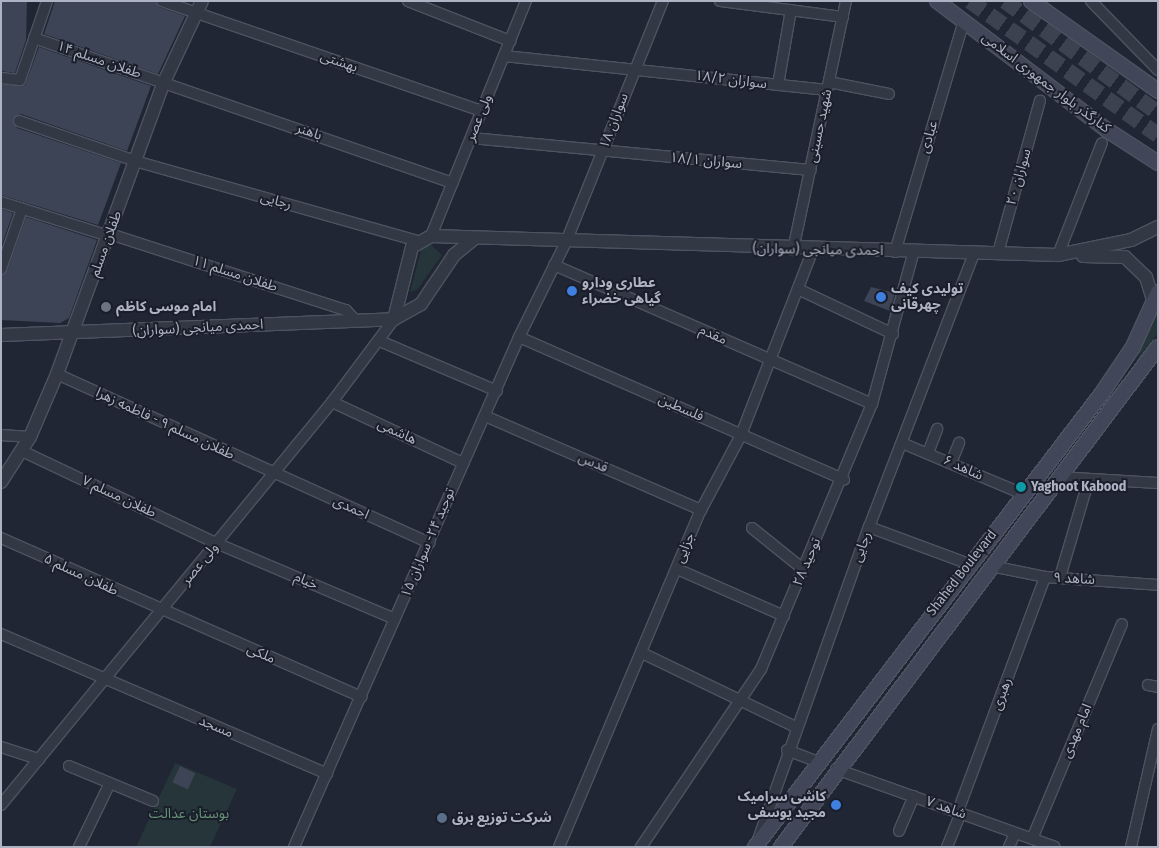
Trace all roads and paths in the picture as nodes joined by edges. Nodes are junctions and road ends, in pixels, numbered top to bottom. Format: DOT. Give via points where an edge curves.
graph roads {
  1 [pos="47,1"];
  2 [pos="162,1"];
  3 [pos="202,1"];
  4 [pos="408,1"];
  5 [pos="526,1"];
  6 [pos="662,1"];
  7 [pos="720,1"];
  8 [pos="846,1"];
  9 [pos="937,1"];
  10 [pos="1031,1"];
  11 [pos="1091,1"];
  12 [pos="791,10"];
  13 [pos="197,13"];
  14 [pos="843,17"];
  15 [pos="964,21"];
  16 [pos="34,38"];
  17 [pos="510,41"];
  18 [pos="504,56"];
  19 [pos="634,69"];
  20 [pos="1158,70"];
  21 [pos="1,78"];
  22 [pos="164,82"];
  23 [pos="778,85"];
  24 [pos="828,86"];
  25 [pos="1158,91"];
  26 [pos="889,94"];
  27 [pos="1040,101"];
  28 [pos="482,111"];
  29 [pos="19,121"];
  30 [pos="471,138"];
  31 [pos="1102,143"];
  32 [pos="602,152"];
  33 [pos="135,161"];
  34 [pos="1158,163"];
  35 [pos="810,170"];
  36 [pos="453,183"];
  37 [pos="1,202"];
  38 [pos="22,209"];
  39 [pos="1158,227"];
  40 [pos="110,235"];
  41 [pos="432,236"];
  42 [pos="474,239"];
  43 [pos="417,241"];
  44 [pos="566,242"];
  45 [pos="794,250"];
  46 [pos="813,250"];
  47 [pos="914,250"];
  48 [pos="895,252"];
  49 [pos="998,253"];
  50 [pos="974,254"];
  51 [pos="1058,255"];
  52 [pos="554,265"];
  53 [pos="1,269"];
  54 [pos="800,290"];
  55 [pos="1156,298"];
  56 [pos="394,318"];
  57 [pos="355,320"];
  58 [pos="73,334"];
  59 [pos="893,334"];
  60 [pos="1,335"];
  61 [pos="519,337"];
  62 [pos="380,341"];
  63 [pos="1158,347"];
  64 [pos="772,360"];
  65 [pos="1152,363"];
  66 [pos="57,374"];
  67 [pos="497,392"];
  68 [pos="332,402"];
  69 [pos="872,404"];
  70 [pos="486,416"];
  71 [pos="937,429"];
  72 [pos="1,434"];
  73 [pos="741,435"];
  74 [pos="30,437"];
  75 [pos="902,443"];
  76 [pos="958,443"];
  77 [pos="22,451"];
  78 [pos="928,453"];
  79 [pos="463,463"];
  80 [pos="950,463"];
  81 [pos="272,474"];
  82 [pos="1058,477"];
  83 [pos="1089,479"];
  84 [pos="844,480"];
  85 [pos="1,482"];
  86 [pos="1158,483"];
  87 [pos="1023,494"];
  88 [pos="701,510"];
  89 [pos="869,527"];
  90 [pos="752,528"];
  91 [pos="1,538"];
  92 [pos="430,542"];
  93 [pos="216,543"];
  94 [pos="969,564"];
  95 [pos="991,566"];
  96 [pos="677,568"];
  97 [pos="803,569"];
  98 [pos="1045,577"];
  99 [pos="1060,577"];
  100 [pos="1158,585"];
  101 [pos="161,612"];
  102 [pos="784,616"];
  103 [pos="395,619"];
  104 [pos="1122,624"];
  105 [pos="1,634"];
  106 [pos="642,653"];
  107 [pos="105,679"];
  108 [pos="361,697"];
  109 [pos="742,699"];
  110 [pos="796,727"];
  111 [pos="1158,729"];
  112 [pos="1,747"];
  113 [pos="787,750"];
  114 [pos="39,759"];
  115 [pos="818,762"];
  116 [pos="69,766"];
  117 [pos="836,769"];
  118 [pos="327,774"];
  119 [pos="110,783"];
  120 [pos="914,796"];
  121 [pos="153,801"];
  122 [pos="1,805"];
  123 [pos="959,812"];
  124 [pos="900,831"];
  125 [pos="1015,833"];
  126 [pos="1032,839"];
  127 [pos="756,845"];
  128 [pos="80,847"];
  129 [pos="294,847"];
  130 [pos="559,847"];
  131 [pos="641,847"];
  132 [pos="781,847"];
  133 [pos="947,847"];
  134 [pos="1009,847"];
  135 [pos="1055,847"];
  136 [pos="1131,847"];
  1 -- 16 [label="street"];
  2 -- 13 [label="street, بهشتی"];
  3 -- 13 [label="street, طفلان مسلم"];
  4 -- 17 [label="street"];
  5 -- 17 [label="street, ولی عصر"];
  6 -- 19 [label="street, سواران ۱۸"];
  7 -- 12 [label="street"];
  8 -- 14 [label="street, شهید حسینی"];
  9 -- 15 [label="main road, کنارگذر بلوار جمهوری اسلامی"];
  10 -- 25 [label="main road"];
  11 -- 20 [label="street"];
  12 -- 14 [label="street"];
  12 -- 23 [label="street"];
  13 -- 22 [label="street, طفلان مسلم"];
  13 -- 28 [label="street, بهشتی"];
  14 -- 24 [label="street, شهید حسینی"];
  15 -- 34 [label="main road, کنارگذر بلوار جمهوری اسلامی" via="1107,130"];
  15 -- 48 [label="street, عبادی"];
  16 -- 21 [label="street" via="20,80"];
  16 -- 22 [label="street, طفلان مسلم ۱۴"];
  17 -- 18 [label="street, ولی عصر"];
  18 -- 19 [label="street, سواران ۱۸/۲"];
  18 -- 28 [label="street, ولی عصر"];
  19 -- 23 [label="street, سواران ۱۸/۲"];
  19 -- 32 [label="street, سواران ۱۸"];
  22 -- 33 [label="street, طفلان مسلم"];
  22 -- 36 [label="street, باهنر"];
  23 -- 24 [label="street, سواران ۱۸/۲"];
  24 -- 26 [label="street, سواران ۱۸/۲"];
  24 -- 35 [label="street, شهید حسینی"];
  27 -- 49 [label="street, سواران ۲۰"];
  28 -- 30 [label="street, ولی عصر"];
  29 -- 33 [label="street, رجایی"];
  30 -- 32 [label="street, سواران ۱۸/۱"];
  30 -- 36 [label="street, ولی عصر"];
  31 -- 51 [label="street"];
  32 -- 35 [label="street, سواران ۱۸/۱"];
  32 -- 44 [label="street, سواران ۱۸"];
  33 -- 40 [label="street, طفلان مسلم"];
  33 -- 43 [label="street, رجایی"];
  35 -- 45 [label="street, شهید حسینی"];
  36 -- 41 [label="street, ولی عصر"];
  37 -- 38 [label="street, طفلان مسلم ۱۱"];
  38 -- 40 [label="street, طفلان مسلم ۱۱"];
  38 -- 53 [label="street"];
  39 -- 51 [label="street, احمدی میانجی (سواران)" via="1122,242"];
  40 -- 57 [label="street, طفلان مسلم ۱۱" via="346,310"];
  40 -- 58 [label="street, طفلان مسلم"];
  41 -- 42 [label="street, احمدی میانجی (سواران)"];
  41 -- 43 [label="street"];
  42 -- 44 [label="street, احمدی میانجی (سواران)"];
  42 -- 56 [label="street" via="454,255 421,304"];
  43 -- 56 [label="street" via="407,259"];
  44 -- 45 [label="street, احمدی میانجی (سواران)"];
  44 -- 52 [label="street, توحید ۲۴- سواران ۱۵"];
  45 -- 46 [label="street, احمدی میانجی (سواران)"];
  46 -- 48 [label="street, احمدی میانجی (سواران)"];
  46 -- 54 [label="street, جزایی"];
  47 -- 48 [label="street, احمدی میانجی (سواران)"];
  47 -- 50 [label="street, احمدی میانجی (سواران)"];
  47 -- 59 [label="street, توحید ۲۸"];
  49 -- 50 [label="street, احمدی میانجی (سواران)"];
  49 -- 51 [label="street, احمدی میانجی (سواران)"];
  50 -- 75 [label="street, رجایی"];
  51 -- 55 [label="street" via="1125,257 1146,277"];
  52 -- 61 [label="street, توحید ۲۴- سواران ۱۵"];
  52 -- 64 [label="street, مقدم"];
  54 -- 59 [label="street"];
  54 -- 64 [label="street, جزایی"];
  55 -- 87 [label="main road, Shahed Boulevard" via="1133,347 1102,393"];
  56 -- 57 [label="street, احمدی میانجی (سواران)"];
  56 -- 62 [label="street, ولی عصر"];
  57 -- 58 [label="street, احمدی میانجی (سواران)"];
  58 -- 60 [label="street, احمدی میانجی (سواران)"];
  58 -- 66 [label="street, طفلان مسلم"];
  59 -- 69 [label="street, توحید ۲۸"];
  61 -- 67 [label="street, توحید ۲۴- سواران ۱۵"];
  61 -- 73 [label="street, فلسطین"];
  62 -- 67 [label="street"];
  62 -- 68 [label="street, ولی عصر"];
  63 -- 65 [label="main road, Shahed Boulevard"];
  64 -- 69 [label="street, مقدم"];
  64 -- 73 [label="street, جزایی"];
  65 -- 82 [label="main road, Shahed Boulevard"];
  66 -- 74 [label="street, طفلان مسلم"];
  66 -- 81 [label="street, طفلان مسلم ۹ - فاطمه زهرا"];
  67 -- 70 [label="street, توحید ۲۴- سواران ۱۵"];
  68 -- 79 [label="street, هاشمی"];
  68 -- 81 [label="street, ولی عصر"];
  69 -- 84 [label="street, توحید ۲۸"];
  70 -- 79 [label="street, توحید ۲۴- سواران ۱۵"];
  70 -- 88 [label="street, قدس"];
  71 -- 78 [label="street"];
  72 -- 74 [label="street"];
  73 -- 84 [label="street, فلسطین"];
  73 -- 88 [label="street, جزایی"];
  74 -- 77 [label="street, طفلان مسلم"];
  75 -- 78 [label="street, شاهد ۶"];
  75 -- 89 [label="street, رجایی"];
  76 -- 80 [label="street"];
  77 -- 85 [label="street, طفلان مسلم"];
  77 -- 93 [label="street, طفلان مسلم ۷"];
  78 -- 80 [label="street, شاهد ۶"];
  79 -- 92 [label="street, توحید ۲۴- سواران ۱۵"];
  80 -- 87 [label="street, شاهد ۶"];
  81 -- 92 [label="street, احمدی"];
  81 -- 93 [label="street, ولی عصر"];
  82 -- 83 [label="street"];
  82 -- 95 [label="main road, Shahed Boulevard"];
  83 -- 86 [label="street"];
  83 -- 99 [label="street"];
  84 -- 97 [label="street, توحید ۲۸"];
  87 -- 94 [label="main road, Shahed Boulevard"];
  88 -- 96 [label="street, جزایی"];
  89 -- 94 [label="street"];
  89 -- 110 [label="street, رجایی"];
  90 -- 97 [label="street"];
  91 -- 101 [label="street, طفلان مسلم ۵"];
  92 -- 103 [label="street, توحید ۲۴- سواران ۱۵"];
  93 -- 101 [label="street, ولی عصر"];
  93 -- 103 [label="street, خیام"];
  94 -- 115 [label="main road, Shahed Boulevard"];
  95 -- 98 [label="street, شاهد ۹"];
  95 -- 117 [label="main road, Shahed Boulevard"];
  96 -- 102 [label="street"];
  96 -- 106 [label="street, جزایی"];
  97 -- 102 [label="street, توحید ۲۸"];
  98 -- 99 [label="street, شاهد ۹"];
  98 -- 123 [label="street, رهبری"];
  99 -- 100 [label="street, شاهد ۹"];
  101 -- 107 [label="street, ولی عصر"];
  101 -- 108 [label="street, ملکی"];
  102 -- 109 [label="street, توحید ۲۸"];
  103 -- 108 [label="street, توحید ۲۴- سواران ۱۵"];
  104 -- 126 [label="street, امام مهدی"];
  105 -- 107 [label="street, مسجد"];
  106 -- 109 [label="street"];
  106 -- 130 [label="street, جزایی"];
  107 -- 114 [label="street, ولی عصر"];
  107 -- 118 [label="street, مسجد"];
  108 -- 118 [label="street, توحید ۲۴- سواران ۱۵"];
  109 -- 110 [label="street"];
  109 -- 131 [label="street, توحید ۲۸"];
  110 -- 113 [label="street, رجایی"];
  111 -- 136 [label="street"];
  112 -- 114 [label="street"];
  113 -- 115 [label="street"];
  113 -- 127 [label="street, رجایی"];
  114 -- 122 [label="street, ولی عصر"];
  115 -- 127 [label="main road, Shahed Boulevard"];
  116 -- 119 [label="street"];
  117 -- 120 [label="street, شاهد ۷"];
  117 -- 132 [label="main road, Shahed Boulevard"];
  118 -- 129 [label="street, توحید ۲۴- سواران ۱۵"];
  119 -- 121 [label="street"];
  119 -- 128 [label="street"];
  120 -- 123 [label="street, شاهد ۷"];
  120 -- 124 [label="street"];
  123 -- 125 [label="street, شاهد ۷"];
  123 -- 133 [label="street, رهبری"];
  125 -- 126 [label="street, شاهد ۷"];
  125 -- 134 [label="street"];
  126 -- 135 [label="street, شاهد ۷"];
}
